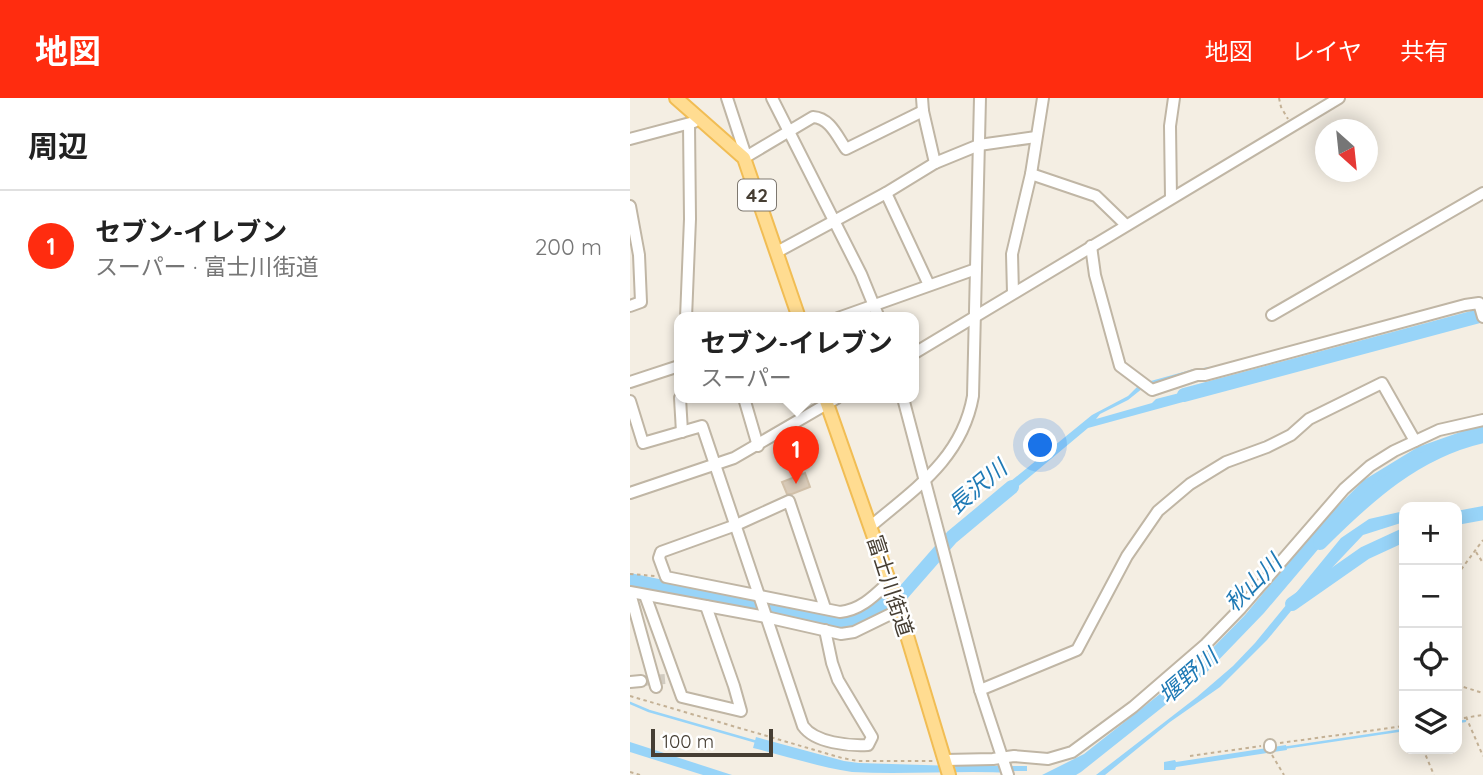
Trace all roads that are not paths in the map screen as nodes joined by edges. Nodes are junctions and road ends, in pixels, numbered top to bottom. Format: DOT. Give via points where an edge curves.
graph roads {
  1 [pos="676,98"];
  2 [pos="727,98"];
  3 [pos="772,98"];
  4 [pos="922,98"];
  5 [pos="980,98"];
  6 [pos="1043,98"];
  7 [pos="1174,98"];
  8 [pos="1339,98"];
  9 [pos="923,111"];
  10 [pos="694,122"];
  11 [pos="789,132"];
  12 [pos="1036,137"];
  13 [pos="630,139"];
  14 [pos="979,145"];
  15 [pos="745,157"];
  16 [pos="934,163"];
  17 [pos="1031,174"];
  18 [pos="886,192"];
  19 [pos="1483,193"];
  20 [pos="1171,198"];
  21 [pos="630,206"];
  22 [pos="834,220"];
  23 [pos="1126,225"];
  24 [pos="1091,246"];
  25 [pos="777,252"];
  26 [pos="976,269"];
  27 [pos="929,285"];
  28 [pos="1013,293"];
  29 [pos="874,304"];
  30 [pos="630,306"];
  31 [pos="686,312"];
  32 [pos="797,312"];
  33 [pos="853,312"];
  34 [pos="877,312"];
  35 [pos="1272,315"];
  36 [pos="974,316"];
  37 [pos="1483,317"];
  38 [pos="919,350"];
  39 [pos="674,368"];
  40 [pos="630,382"];
  41 [pos="630,401"];
  42 [pos="680,403"];
  43 [pos="745,403"];
  44 [pos="825,403"];
  45 [pos="831,403"];
  46 [pos="904,403"];
  47 [pos="1483,421"];
  48 [pos="682,432"];
  49 [pos="1415,441"];
  50 [pos="758,446"];
  51 [pos="714,465"];
  52 [pos="924,480"];
  53 [pos="630,493"];
  54 [pos="736,525"];
  55 [pos="871,526"];
  56 [pos="889,582"];
  57 [pos="630,593"];
  58 [pos="645,595"];
  59 [pos="758,596"];
  60 [pos="706,606"];
  61 [pos="825,608"];
  62 [pos="899,610"];
  63 [pos="766,617"];
  64 [pos="825,630"];
  65 [pos="656,687"];
  66 [pos="980,690"];
  67 [pos="1005,765"];
  68 [pos="947,767"];
  1 -- 10 [label="main road, 42"];
  2 -- 15 [label="street"];
  3 -- 11 [label="street"];
  4 -- 9 [label="street"];
  5 -- 14 [label="street"];
  6 -- 12 [label="street"];
  7 -- 20 [label="street"];
  8 -- 20 [label="street"];
  9 -- 11 [label="street" via="846,149 821,117"];
  9 -- 16 [label="street"];
  10 -- 13 [label="street"];
  10 -- 15 [label="main road, 42"];
  10 -- 31 [label="street"];
  11 -- 15 [label="street"];
  11 -- 22 [label="street"];
  12 -- 14 [label="street"];
  12 -- 17 [label="street"];
  14 -- 16 [label="street"];
  14 -- 26 [label="street"];
  15 -- 25 [label="main road, 42"];
  16 -- 18 [label="street"];
  17 -- 23 [label="street" via="1096,196"];
  17 -- 28 [label="street" via="1012,254"];
  18 -- 22 [label="street"];
  18 -- 27 [label="street"];
  19 -- 35 [label="street"];
  20 -- 23 [label="street"];
  21 -- 30 [label="street" via="641,302"];
  22 -- 25 [label="street"];
  22 -- 29 [label="street"];
  23 -- 24 [label="street"];
  24 -- 28 [label="street"];
  24 -- 37 [label="street" via="1120,366 1152,390 1479,303"];
  25 -- 32 [label="main road, 42"];
  26 -- 27 [label="street"];
  26 -- 36 [label="street"];
  27 -- 29 [label="street"];
  28 -- 36 [label="street"];
  29 -- 33 [label="street"];
  29 -- 34 [label="street"];
  36 -- 38 [label="street"];
  36 -- 52 [label="street" via="970,412 951,452"];
  39 -- 40 [label="street"];
  41 -- 48 [label="street" via="643,443"];
  42 -- 48 [label="street"];
  43 -- 50 [label="street"];
  44 -- 50 [label="street"];
  45 -- 55 [label="main road, 富士川街道"];
  46 -- 52 [label="street"];
  47 -- 49 [label="street" via="1439,430"];
  48 -- 51 [label="street" via="702,426"];
  49 -- 66 [label="street" via="1382,383 1309,419 1291,435 1226,462 1158,511 1127,556 1077,650"];
  49 -- 67 [label="street" via="1370,466 1344,489 1206,644 1099,734 1060,757 1014,756"];
  50 -- 51 [label="street"];
  51 -- 53 [label="street"];
  51 -- 54 [label="street"];
  52 -- 55 [label="street"];
  52 -- 66 [label="street"];
  54 -- 59 [label="street"];
  54 -- 59 [label="street" via="661,552 659,558 666,577"];
  54 -- 61 [label="street" via="789,501"];
  55 -- 56 [label="main road, 富士川街道"];
  56 -- 61 [label="street" via="850,611"];
  56 -- 62 [label="main road, 富士川街道"];
  57 -- 58 [label="street"];
  57 -- 65 [label="street"];
  58 -- 60 [label="street"];
  58 -- 60 [label="street" via="669,677 682,697 741,711"];
  59 -- 61 [label="street"];
  59 -- 63 [label="street"];
  60 -- 63 [label="street"];
  62 -- 64 [label="street" via="854,632"];
  62 -- 68 [label="main road, 富士川街道"];
  63 -- 64 [label="street"];
  63 -- 64 [label="street" via="807,733 854,746 868,745 872,737 838,680"];
  66 -- 67 [label="street"];
  67 -- 68 [label="street"];
}
